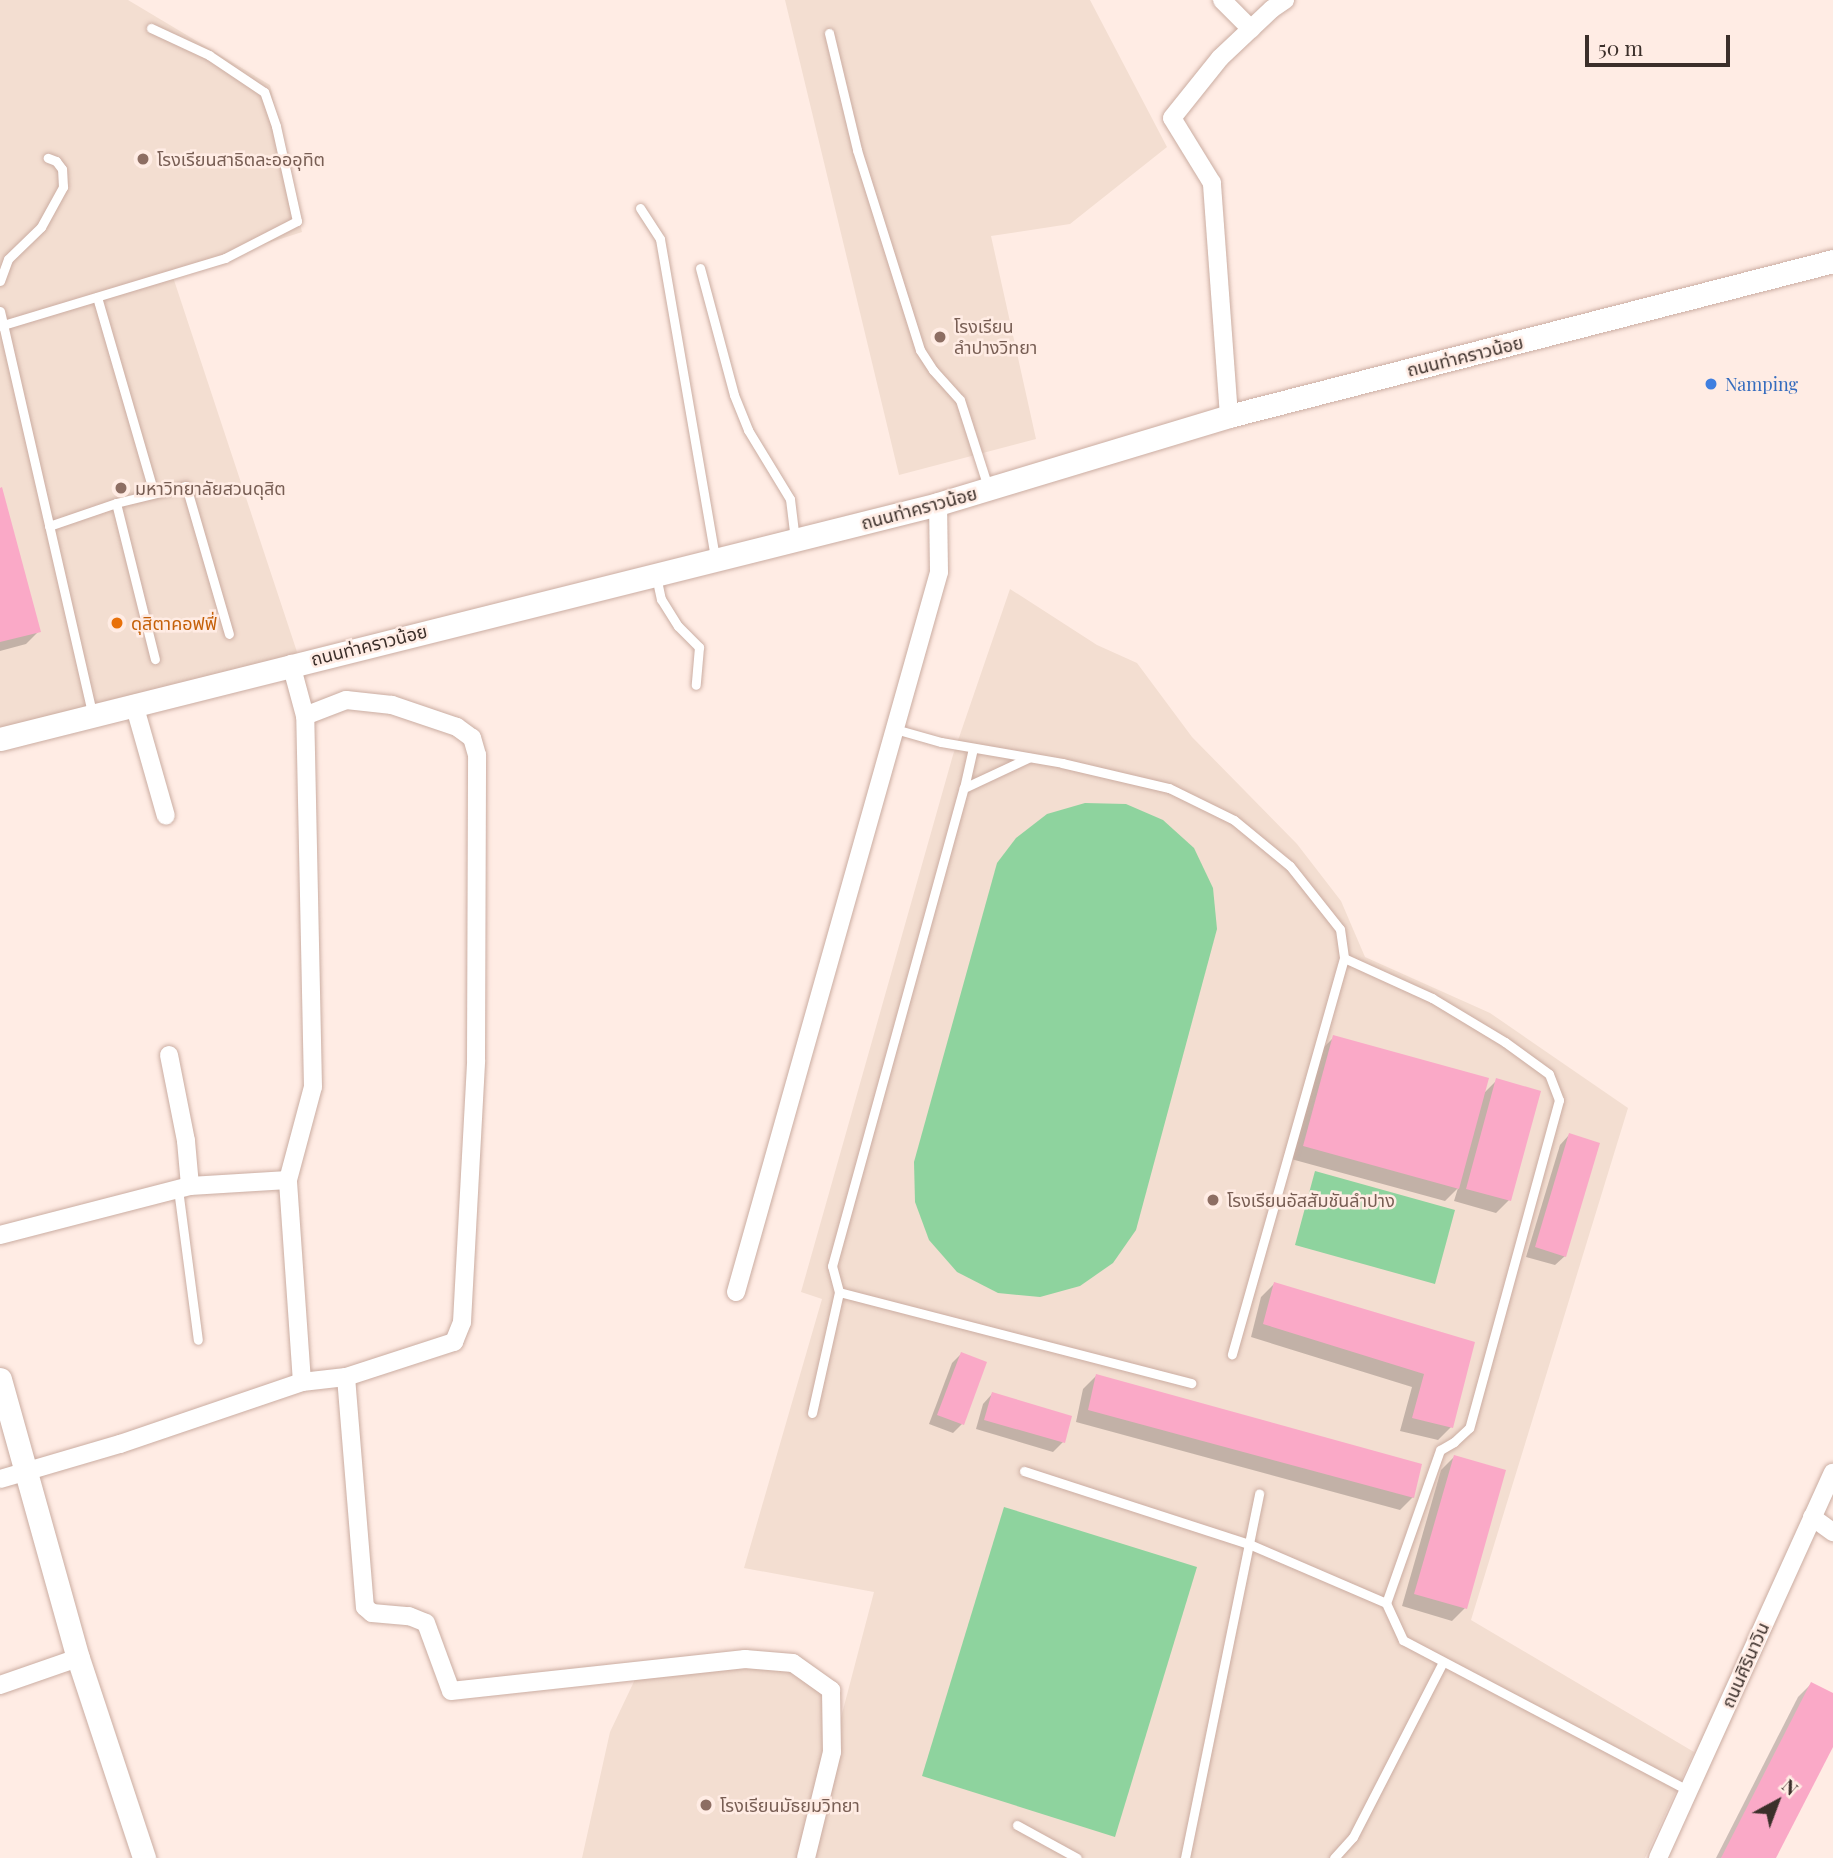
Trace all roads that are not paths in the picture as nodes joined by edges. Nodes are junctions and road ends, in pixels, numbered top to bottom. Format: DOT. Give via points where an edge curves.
graph roads {
  1 [pos="1222,0"];
  2 [pos="1285,0"];
  3 [pos="151,29"];
  4 [pos="1251,29"];
  5 [pos="829,33"];
  6 [pos="48,158"];
  7 [pos="640,208"];
  8 [pos="1833,261"];
  9 [pos="700,268"];
  10 [pos="0,281"];
  11 [pos="97,297"];
  12 [pos="0,311"];
  13 [pos="2,326"];
  14 [pos="1229,416"];
  15 [pos="989,489"];
  16 [pos="155,493"];
  17 [pos="116,503"];
  18 [pos="938,504"];
  19 [pos="49,526"];
  20 [pos="795,540"];
  21 [pos="715,560"];
  22 [pos="656,574"];
  23 [pos="229,634"];
  24 [pos="155,659"];
  25 [pos="291,664"];
  26 [pos="696,685"];
  27 [pos="134,704"];
  28 [pos="92,713"];
  29 [pos="305,716"];
  30 [pos="895,729"];
  31 [pos="0,738"];
  32 [pos="973,748"];
  33 [pos="1030,758"];
  34 [pos="964,789"];
  35 [pos="166,816"];
  36 [pos="1344,958"];
  37 [pos="169,1055"];
  38 [pos="288,1180"];
  39 [pos="184,1187"];
  40 [pos="0,1235"];
  41 [pos="736,1292"];
  42 [pos="839,1292"];
  43 [pos="198,1340"];
  44 [pos="1233,1354"];
  45 [pos="346,1377"];
  46 [pos="0,1379"];
  47 [pos="302,1382"];
  48 [pos="1191,1383"];
  49 [pos="812,1413"];
  50 [pos="24,1471"];
  51 [pos="1024,1471"];
  52 [pos="1833,1473"];
  53 [pos="0,1479"];
  54 [pos="1259,1493"];
  55 [pos="1812,1517"];
  56 [pos="1833,1532"];
  57 [pos="1248,1544"];
  58 [pos="1386,1603"];
  59 [pos="78,1658"];
  60 [pos="1443,1662"];
  61 [pos="0,1685"];
  62 [pos="1689,1791"];
  63 [pos="1017,1825"];
  64 [pos="144,1858"];
  65 [pos="806,1858"];
  66 [pos="1077,1858"];
  67 [pos="1185,1858"];
  68 [pos="1334,1858"];
  69 [pos="1658,1858"];
  1 -- 4 [label="street"];
  2 -- 4 [label="street"];
  3 -- 11 [label="lane" via="209,55 264,92 297,221 225,258"];
  4 -- 14 [label="street" via="1220,58 1172,118 1212,183"];
  5 -- 15 [label="lane" via="857,150 920,350 960,400"];
  6 -- 10 [label="lane" via="62,169 63,187 41,227 8,259"];
  7 -- 21 [label="lane" via="660,239"];
  8 -- 14 [label="street, ถนนท่าคราวน้อย"];
  9 -- 20 [label="lane" via="734,395 748,430 790,499"];
  11 -- 13 [label="lane"];
  11 -- 16 [label="lane"];
  12 -- 13 [label="lane"];
  13 -- 19 [label="lane"];
  14 -- 15 [label="street, ถนนท่าคราวน้อย"];
  15 -- 18 [label="street, ถนนท่าคราวน้อย"];
  16 -- 17 [label="lane"];
  16 -- 23 [label="lane" via="186,486"];
  17 -- 19 [label="lane"];
  17 -- 24 [label="lane"];
  18 -- 20 [label="street, ถนนท่าคราวน้อย"];
  18 -- 30 [label="street" via="939,572"];
  19 -- 28 [label="lane"];
  20 -- 21 [label="street, ถนนท่าคราวน้อย"];
  21 -- 22 [label="street, ถนนท่าคราวน้อย"];
  22 -- 25 [label="street, ถนนท่าคราวน้อย"];
  22 -- 26 [label="lane" via="661,599 699,647"];
  25 -- 27 [label="street, ถนนท่าคราวน้อย"];
  25 -- 29 [label="street"];
  27 -- 28 [label="street, ถนนท่าคราวน้อย"];
  27 -- 35 [label="street"];
  28 -- 31 [label="street, ถนนท่าคราวน้อย"];
  29 -- 38 [label="street" via="313,1087"];
  29 -- 45 [label="street" via="346,700 392,705 457,727 472,738 477,755 476,1060 462,1322 454,1342"];
  30 -- 32 [label="lane"];
  30 -- 41 [label="street"];
  32 -- 33 [label="lane"];
  32 -- 34 [label="lane"];
  33 -- 34 [label="lane"];
  33 -- 36 [label="lane" via="1168,788 1234,820 1290,866 1315,897 1340,929"];
  34 -- 42 [label="lane" via="832,1266"];
  36 -- 44 [label="lane"];
  36 -- 58 [label="lane" via="1432,998 1506,1042 1549,1074 1559,1100 1469,1428 1440,1450"];
  37 -- 39 [label="street" via="186,1141"];
  38 -- 39 [label="street"];
  38 -- 47 [label="street"];
  39 -- 40 [label="street"];
  39 -- 43 [label="lane"];
  42 -- 48 [label="lane"];
  42 -- 49 [label="lane"];
  45 -- 47 [label="street"];
  45 -- 65 [label="street" via="365,1607 372,1613 409,1616 426,1623 451,1691 745,1659 793,1663 831,1690 832,1752"];
  46 -- 50 [label="street"];
  47 -- 50 [label="street" via="120,1444"];
  50 -- 53 [label="street"];
  50 -- 59 [label="street"];
  51 -- 57 [label="lane"];
  52 -- 55 [label="street, ถนนศิรินาวิน"];
  54 -- 57 [label="lane"];
  55 -- 56 [label="street"];
  55 -- 62 [label="street, ถนนศิรินาวิน"];
  57 -- 58 [label="lane"];
  57 -- 67 [label="lane"];
  58 -- 60 [label="lane" via="1403,1640"];
  59 -- 61 [label="street"];
  59 -- 64 [label="street"];
  60 -- 62 [label="lane"];
  60 -- 68 [label="lane" via="1353,1836"];
  62 -- 69 [label="street, ถนนศิรินาวิน"];
  63 -- 66 [label="lane"];
}
